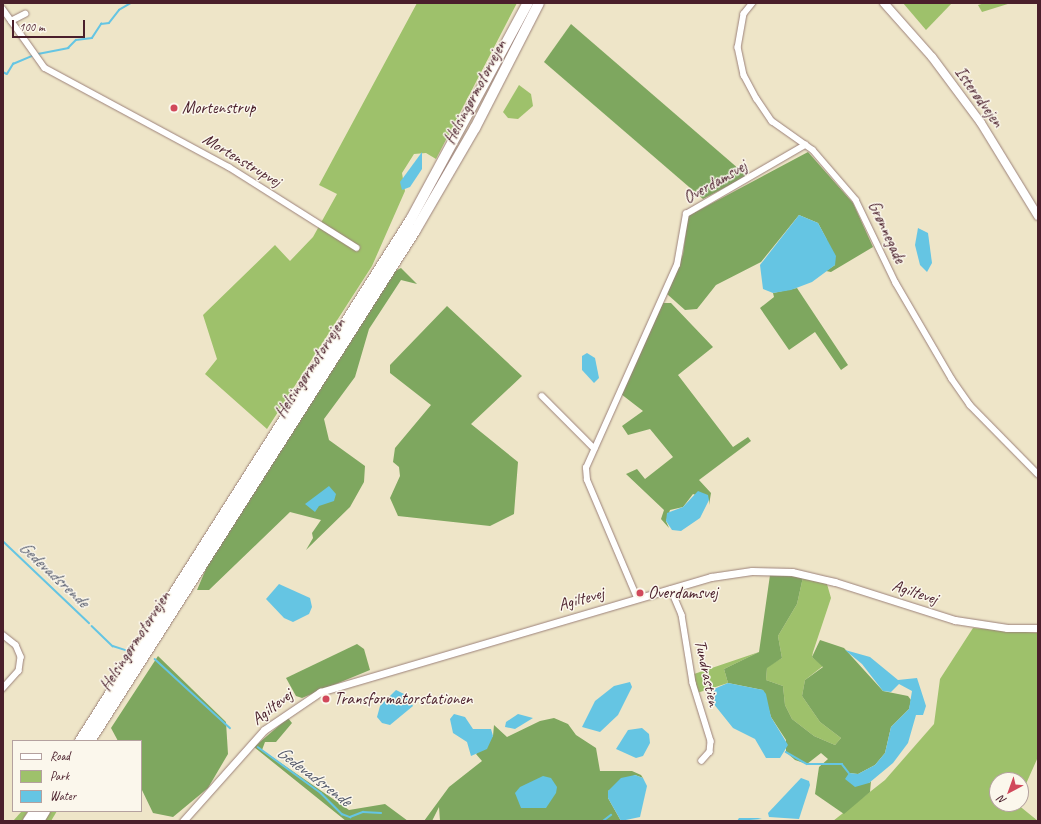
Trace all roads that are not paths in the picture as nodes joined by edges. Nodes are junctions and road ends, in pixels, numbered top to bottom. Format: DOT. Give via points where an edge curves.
graph roads {
  1 [pos="528,3"];
  2 [pos="539,3"];
  3 [pos="884,3"];
  4 [pos="751,4"];
  5 [pos="3,10"];
  6 [pos="25,14"];
  7 [pos="10,21"];
  8 [pos="806,145"];
  9 [pos="1038,216"];
  10 [pos="357,248"];
  11 [pos="542,396"];
  12 [pos="594,448"];
  13 [pos="1038,474"];
  14 [pos="671,589"];
  15 [pos="637,598"];
  16 [pos="1038,628"];
  17 [pos="3,635"];
  18 [pos="3,689"];
  19 [pos="81,740"];
  20 [pos="91,740"];
  21 [pos="702,761"];
  22 [pos="34,812"];
  23 [pos="44,812"];
  24 [pos="28,821"];
  25 [pos="39,821"];
  26 [pos="183,821"];
  1 -- 19 [label="highway, Helsingørmotorvejen" via="411,219"];
  2 -- 20 [label="highway, Helsingørmotorvejen" via="475,128 415,231"];
  3 -- 9 [label="main road, Isterødvejen" via="932,57 981,123"];
  4 -- 8 [label="street, Grønnegade" via="744,14 738,35 744,76 772,121"];
  5 -- 7 [label="street, Mortenstrupvej"];
  6 -- 7 [label="street"];
  7 -- 10 [label="street, Mortenstrupvej" via="34,56 53,72 229,167"];
  8 -- 12 [label="street, Overdamsvej" via="686,214 677,265 636,362"];
  8 -- 13 [label="street, Grønnegade" via="856,200 899,289 968,402"];
  11 -- 12 [label="street"];
  12 -- 15 [label="street, Overdamsvej" via="586,468 587,480"];
  14 -- 15 [label="street, Agiltevej"];
  14 -- 16 [label="street, Agiltevej" via="734,572 792,572 835,582 955,620 1007,628"];
  14 -- 21 [label="street, Tundrastien" via="680,607 693,683 711,741 710,752"];
  15 -- 26 [label="street, Agiltevej" via="320,692 264,730"];
  17 -- 18 [label="street" via="16,645 22,657 19,671"];
  22 -- 24 [label="highway"];
  23 -- 25 [label="highway"];
}
